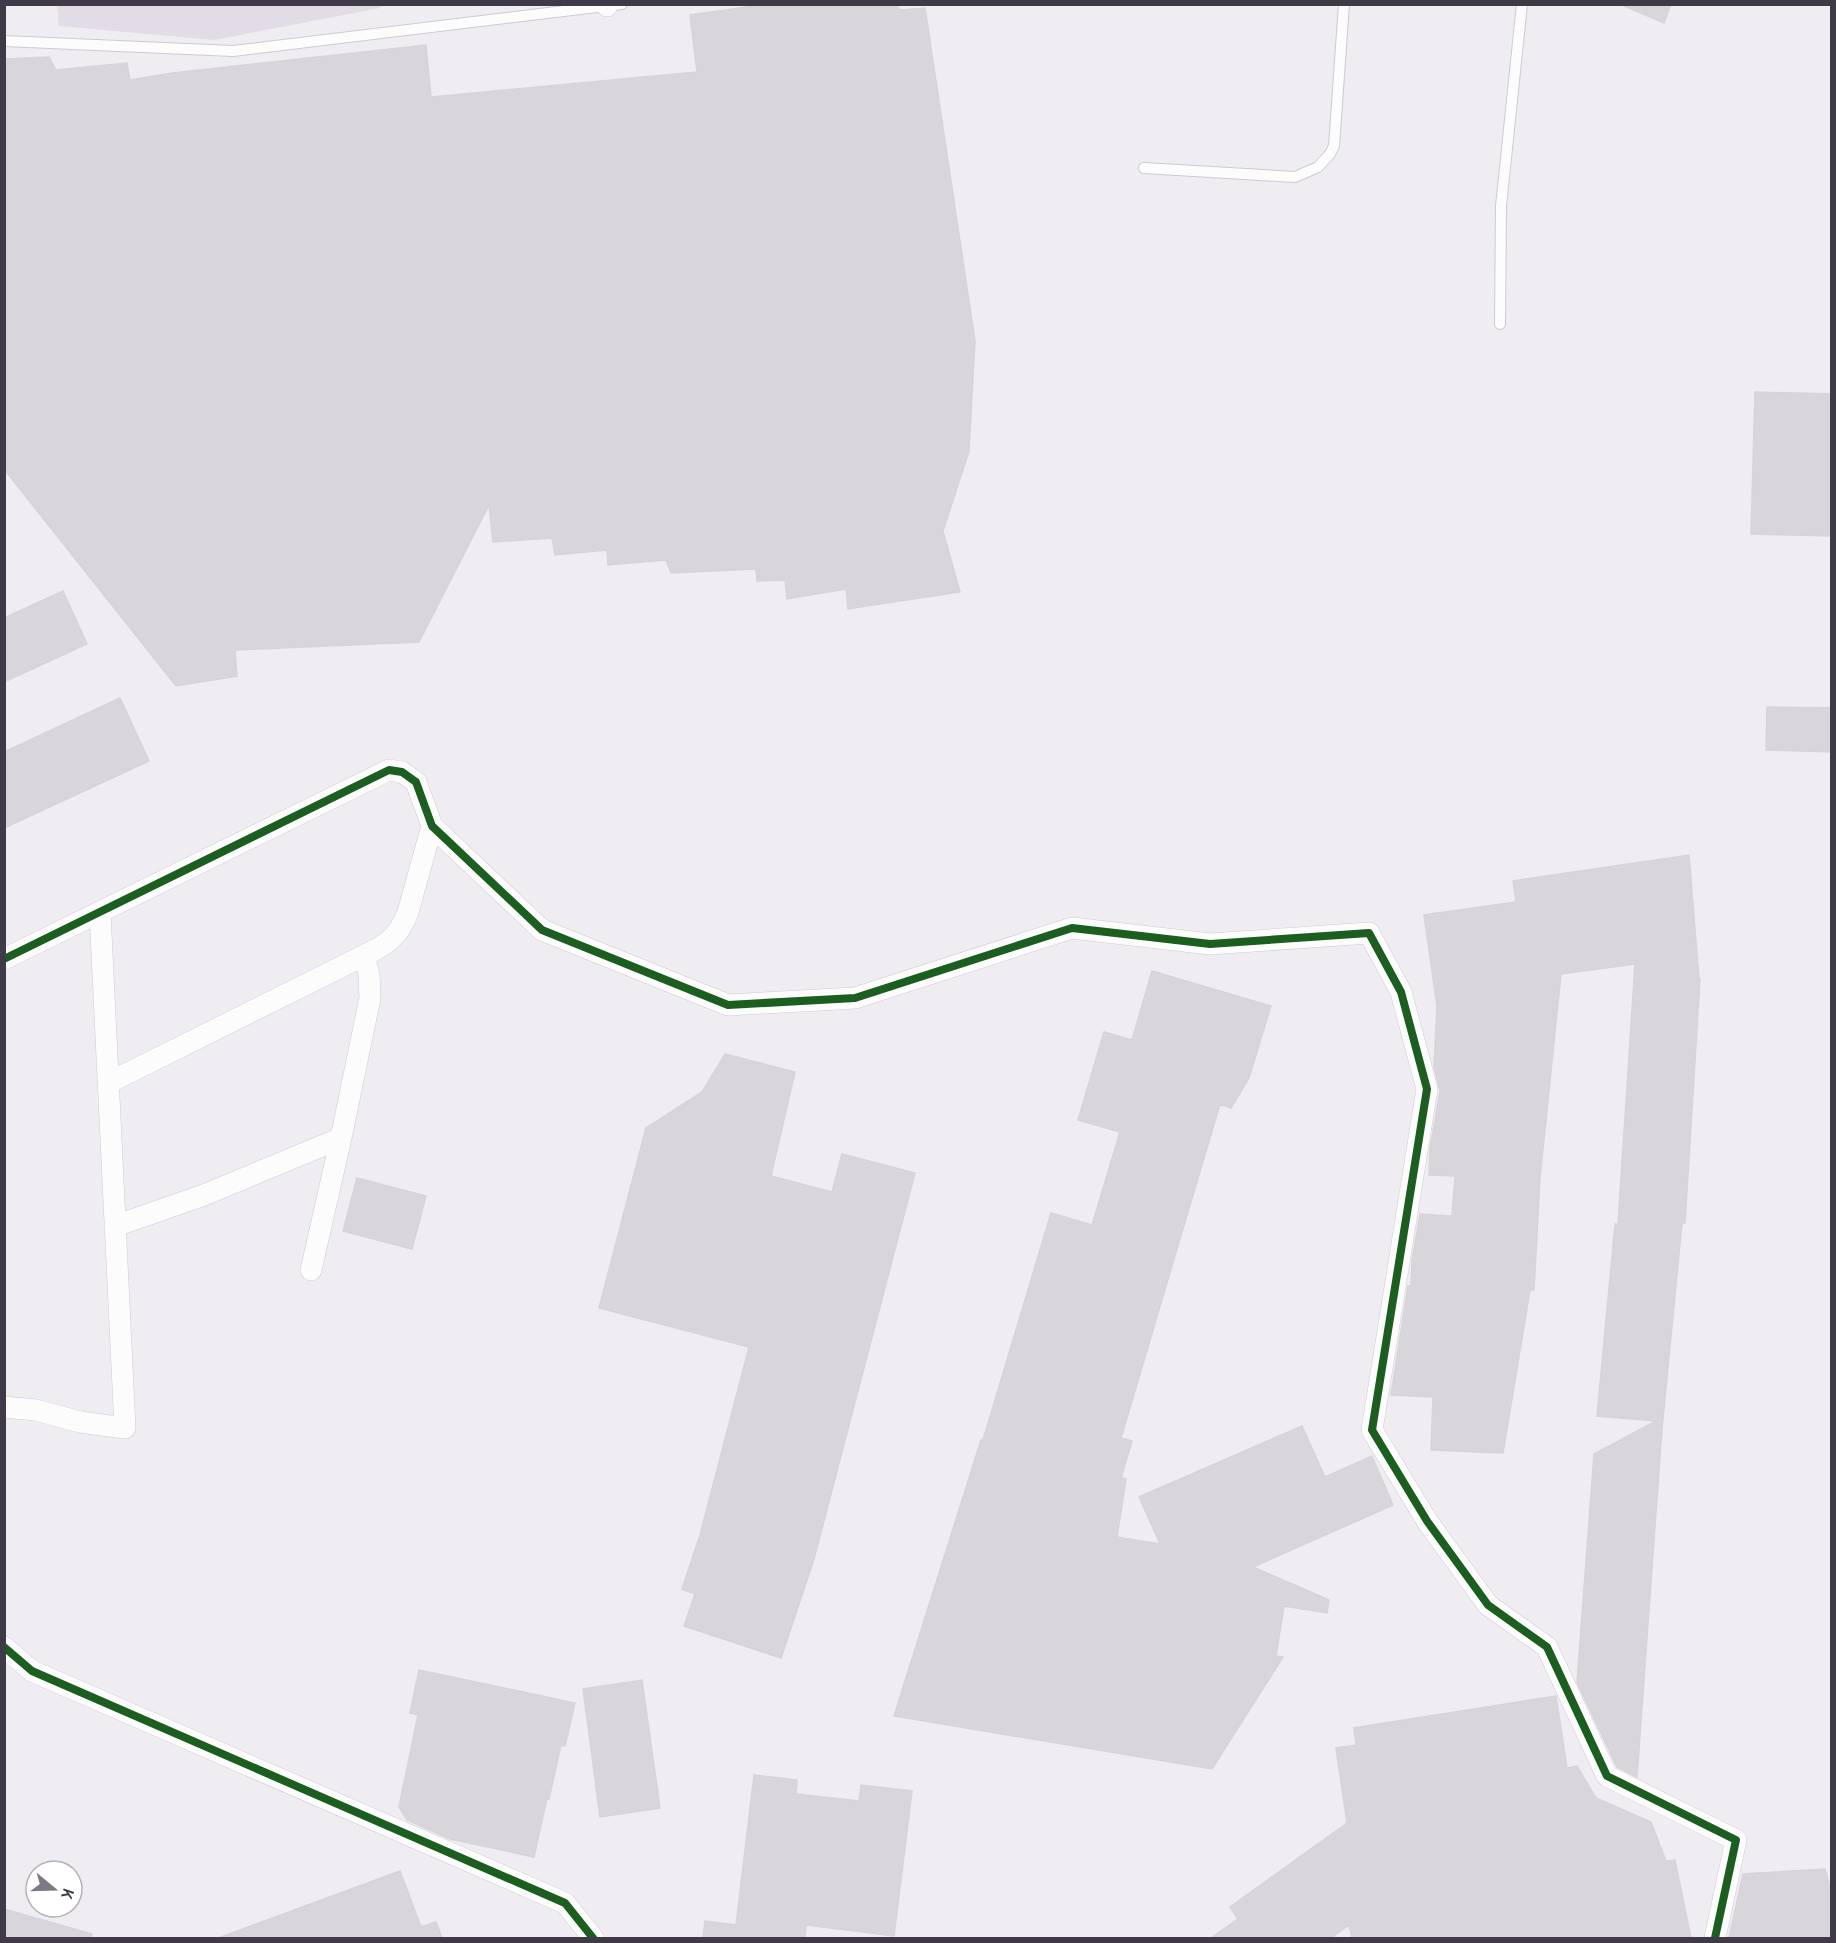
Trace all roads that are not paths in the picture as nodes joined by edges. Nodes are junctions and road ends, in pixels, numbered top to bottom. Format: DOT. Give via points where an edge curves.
graph roads {
  1 [pos="1344,4"];
  2 [pos="1522,4"];
  3 [pos="612,5"];
  4 [pos="4,41"];
  5 [pos="1144,168"];
  6 [pos="1500,324"];
  7 [pos="432,826"];
  8 [pos="100,912"];
  9 [pos="364,956"];
  10 [pos="4,959"];
  11 [pos="108,1083"];
  12 [pos="341,1138"];
  13 [pos="115,1226"];
  14 [pos="311,1270"];
  15 [pos="4,1407"];
  16 [pos="4,1647"];
  17 [pos="593,1938"];
  18 [pos="1715,1938"];
  1 -- 5 [label="lane" via="1334,146 1318,167 1295,177"];
  2 -- 6 [label="lane" via="1502,206"];
  3 -- 4 [label="lane" via="233,51"];
  7 -- 8 [label="street" via="416,782 402,772 389,770"];
  7 -- 9 [label="street" via="404,923 391,940"];
  7 -- 18 [label="street" via="542,930 728,1005 855,998 1072,928 1210,944 1369,933 1401,992 1427,1089 1372,1430 1427,1521 1488,1605 1547,1647 1607,1776 1736,1840"];
  8 -- 10 [label="street"];
  8 -- 11 [label="street"];
  9 -- 11 [label="street"];
  9 -- 12 [label="street" via="370,998"];
  11 -- 13 [label="street"];
  12 -- 13 [label="street" via="204,1195"];
  12 -- 14 [label="street"];
  13 -- 15 [label="street" via="125,1428"];
  16 -- 17 [label="street" via="32,1671 566,1903"];
}
